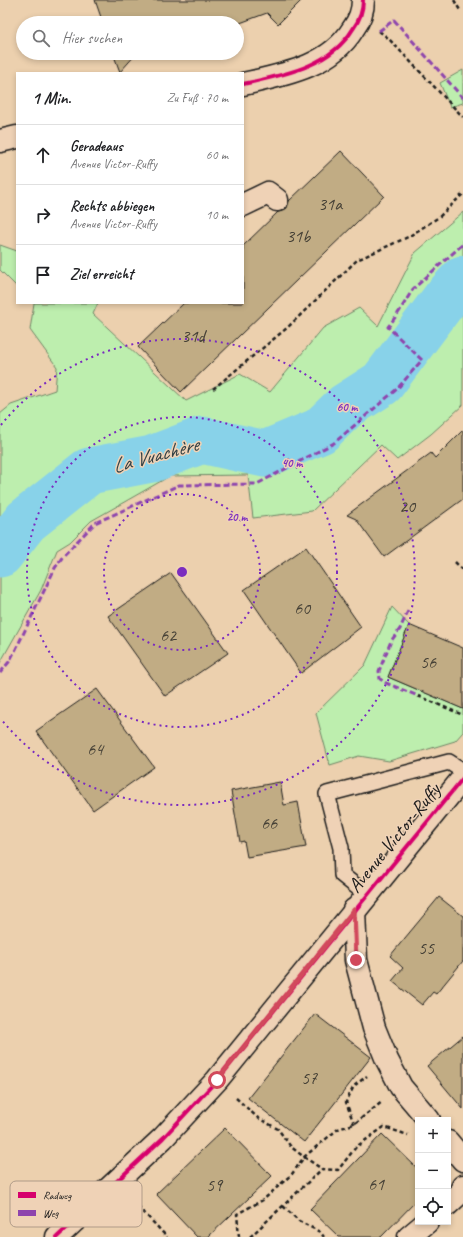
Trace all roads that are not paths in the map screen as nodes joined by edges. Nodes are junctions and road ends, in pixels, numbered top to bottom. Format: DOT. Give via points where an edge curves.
graph roads {
  1 [pos="363,0"];
  2 [pos="244,84"];
  3 [pos="16,137"];
  4 [pos="0,141"];
  5 [pos="277,200"];
  6 [pos="244,204"];
  7 [pos="463,771"];
  8 [pos="463,778"];
  9 [pos="361,903"];
  10 [pos="427,1117"];
  11 [pos="451,1146"];
  12 [pos="463,1160"];
  13 [pos="117,1181"];
  14 [pos="423,1225"];
  15 [pos="68,1227"];
  16 [pos="57,1237"];
  17 [pos="409,1237"];
  1 -- 2 [label="street" via="358,22 349,37 321,60 291,73"];
  3 -- 4 [label="street"];
  5 -- 6 [label="street" via="268,193"];
  7 -- 9 [label="lane" via="449,762 327,794 341,848 342,875"];
  8 -- 9 [label="street, Avenue Victor-Ruffy"];
  9 -- 10 [label="street, Avenue Victor-Ruffy" via="356,960 374,1028 402,1087"];
  9 -- 13 [label="street, Avenue Victor-Ruffy" via="217,1080 163,1138"];
  11 -- 12 [label="street"];
  14 -- 17 [label="street"];
  15 -- 16 [label="street, Avenue Victor-Ruffy"];
}
